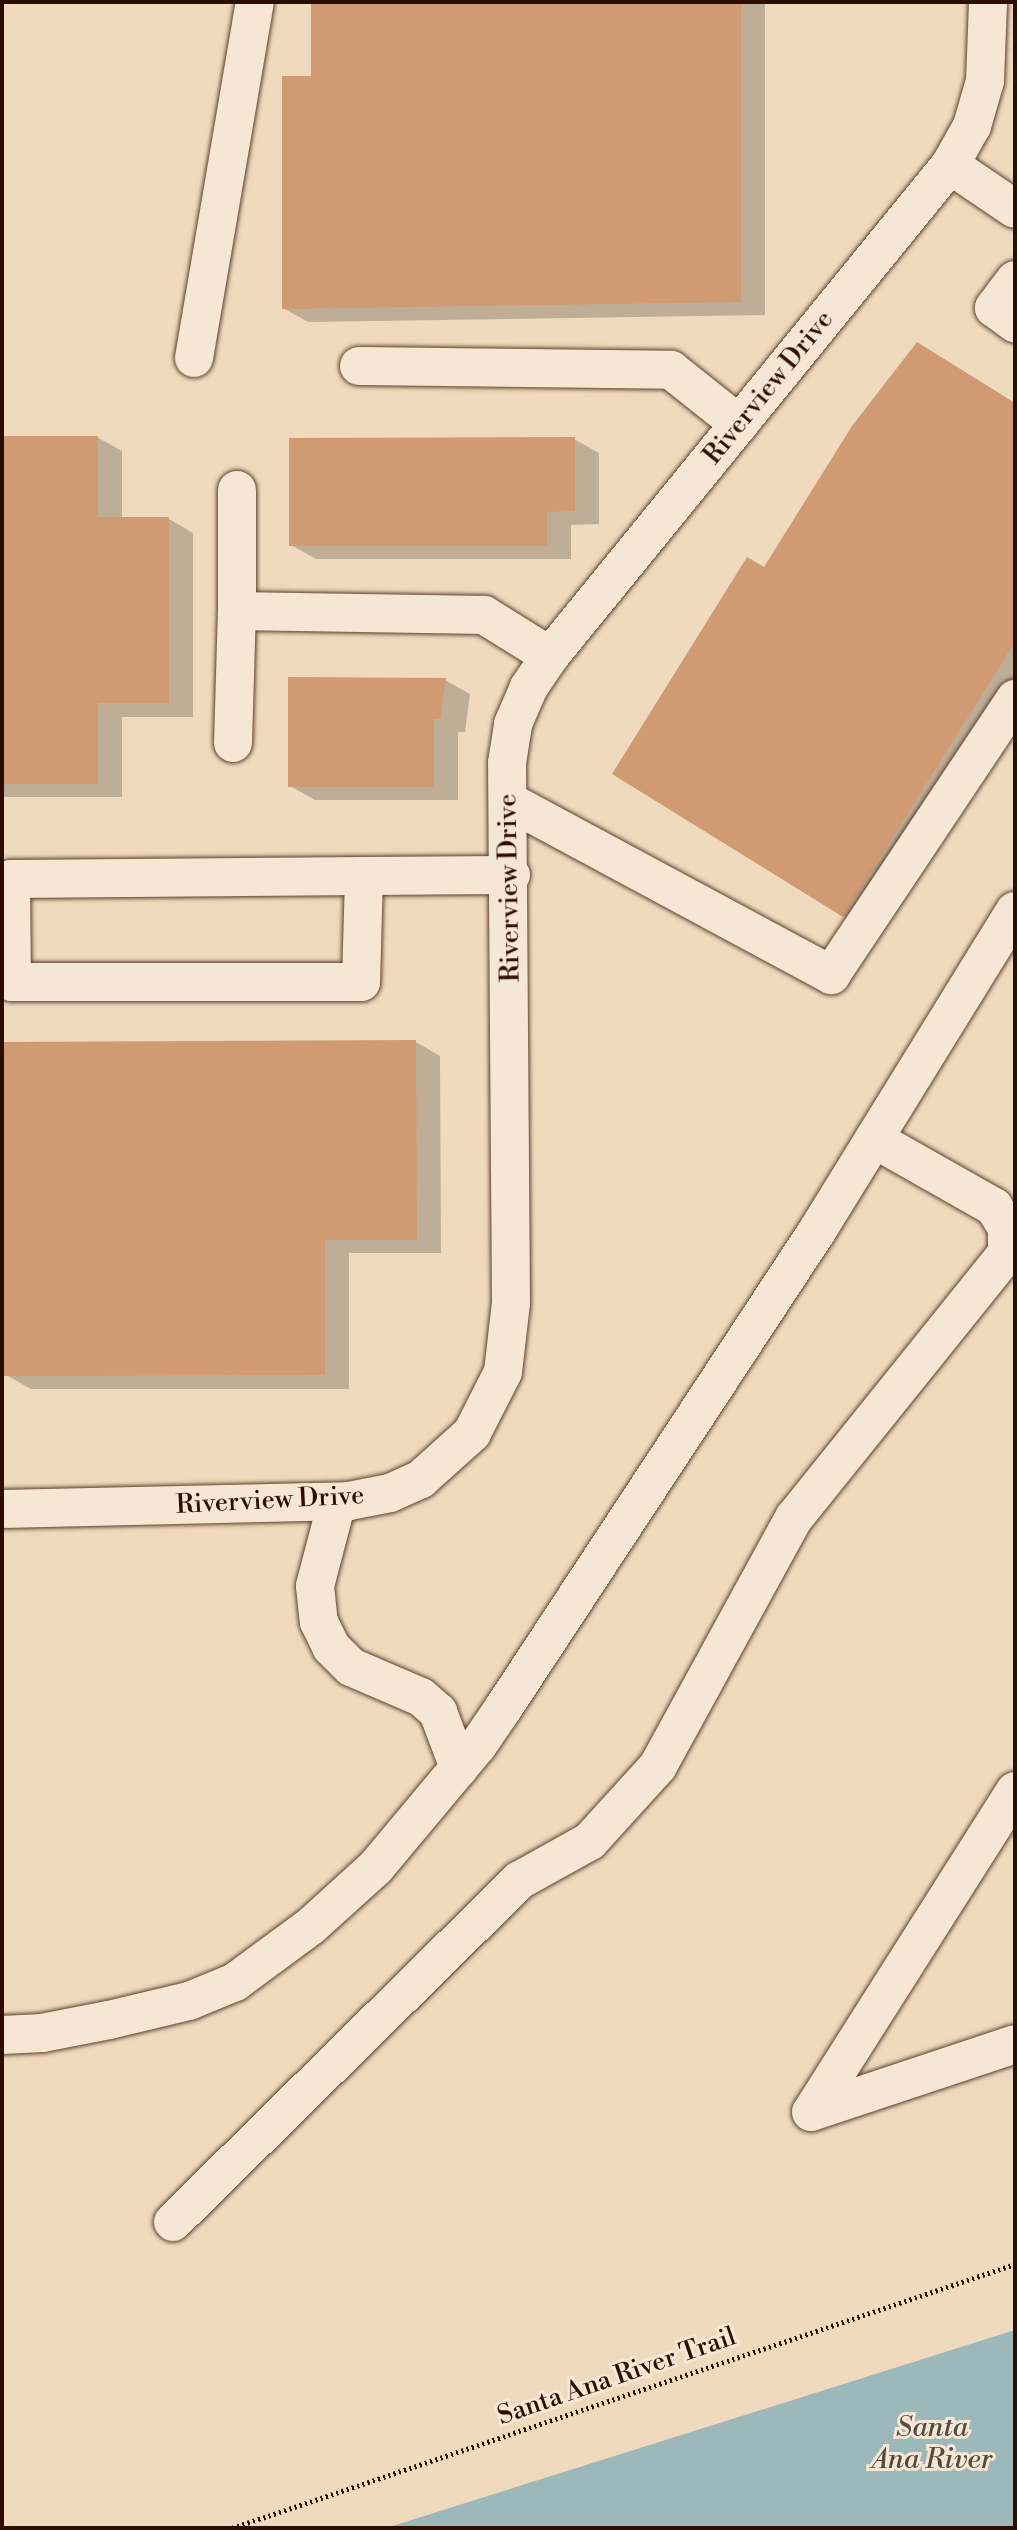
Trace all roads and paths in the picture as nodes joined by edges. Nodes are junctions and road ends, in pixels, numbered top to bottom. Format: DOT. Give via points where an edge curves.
graph roads {
  1 [pos="255,2"];
  2 [pos="988,2"];
  3 [pos="950,165"];
  4 [pos="1015,209"];
  5 [pos="1015,280"];
  6 [pos="1015,323"];
  7 [pos="194,358"];
  8 [pos="359,366"];
  9 [pos="739,424"];
  10 [pos="237,489"];
  11 [pos="237,611"];
  12 [pos="550,656"];
  13 [pos="1015,699"];
  14 [pos="233,743"];
  15 [pos="510,802"];
  16 [pos="511,875"];
  17 [pos="365,876"];
  18 [pos="1015,911"];
  19 [pos="874,1139"];
  20 [pos="337,1502"];
  21 [pos="2,1509"];
  22 [pos="459,1768"];
  23 [pos="1015,1791"];
  24 [pos="2,2035"];
  25 [pos="1015,2045"];
  26 [pos="173,2222"];
  27 [pos="1015,2264"];
  28 [pos="232,2528"];
  1 -- 7 [label="street"];
  2 -- 3 [label="street, Riverview Drive" via="985,81 972,126"];
  3 -- 4 [label="street"];
  3 -- 9 [label="street, Riverview Drive"];
  5 -- 6 [label="street" via="994,308"];
  8 -- 9 [label="street" via="671,370"];
  9 -- 12 [label="street, Riverview Drive"];
  10 -- 11 [label="street"];
  11 -- 12 [label="street" via="484,615"];
  11 -- 14 [label="street"];
  12 -- 15 [label="street, Riverview Drive" via="529,687 513,724 507,763"];
  13 -- 15 [label="street" via="831,975"];
  15 -- 16 [label="street, Riverview Drive"];
  16 -- 17 [label="street"];
  16 -- 20 [label="street, Riverview Drive" via="511,1303 503,1372 472,1433 421,1479 390,1493"];
  17 -- 17 [label="street" via="11,879 12,982 361,982"];
  18 -- 19 [label="street"];
  19 -- 22 [label="street" via="640,1502"];
  19 -- 26 [label="street" via="994,1207 1007,1228 1007,1253 794,1518 658,1766 590,1841 520,1880"];
  20 -- 21 [label="street, Riverview Drive"];
  20 -- 22 [label="street" via="315,1586 319,1622 331,1647 351,1667 421,1697 438,1713"];
  22 -- 24 [label="street" via="367,1876 311,1926 235,1982 189,2001 109,2020 42,2033"];
  23 -- 25 [label="street" via="811,2112"];
  27 -- 28 [label="path, Santa Ana River Trail"];
}
